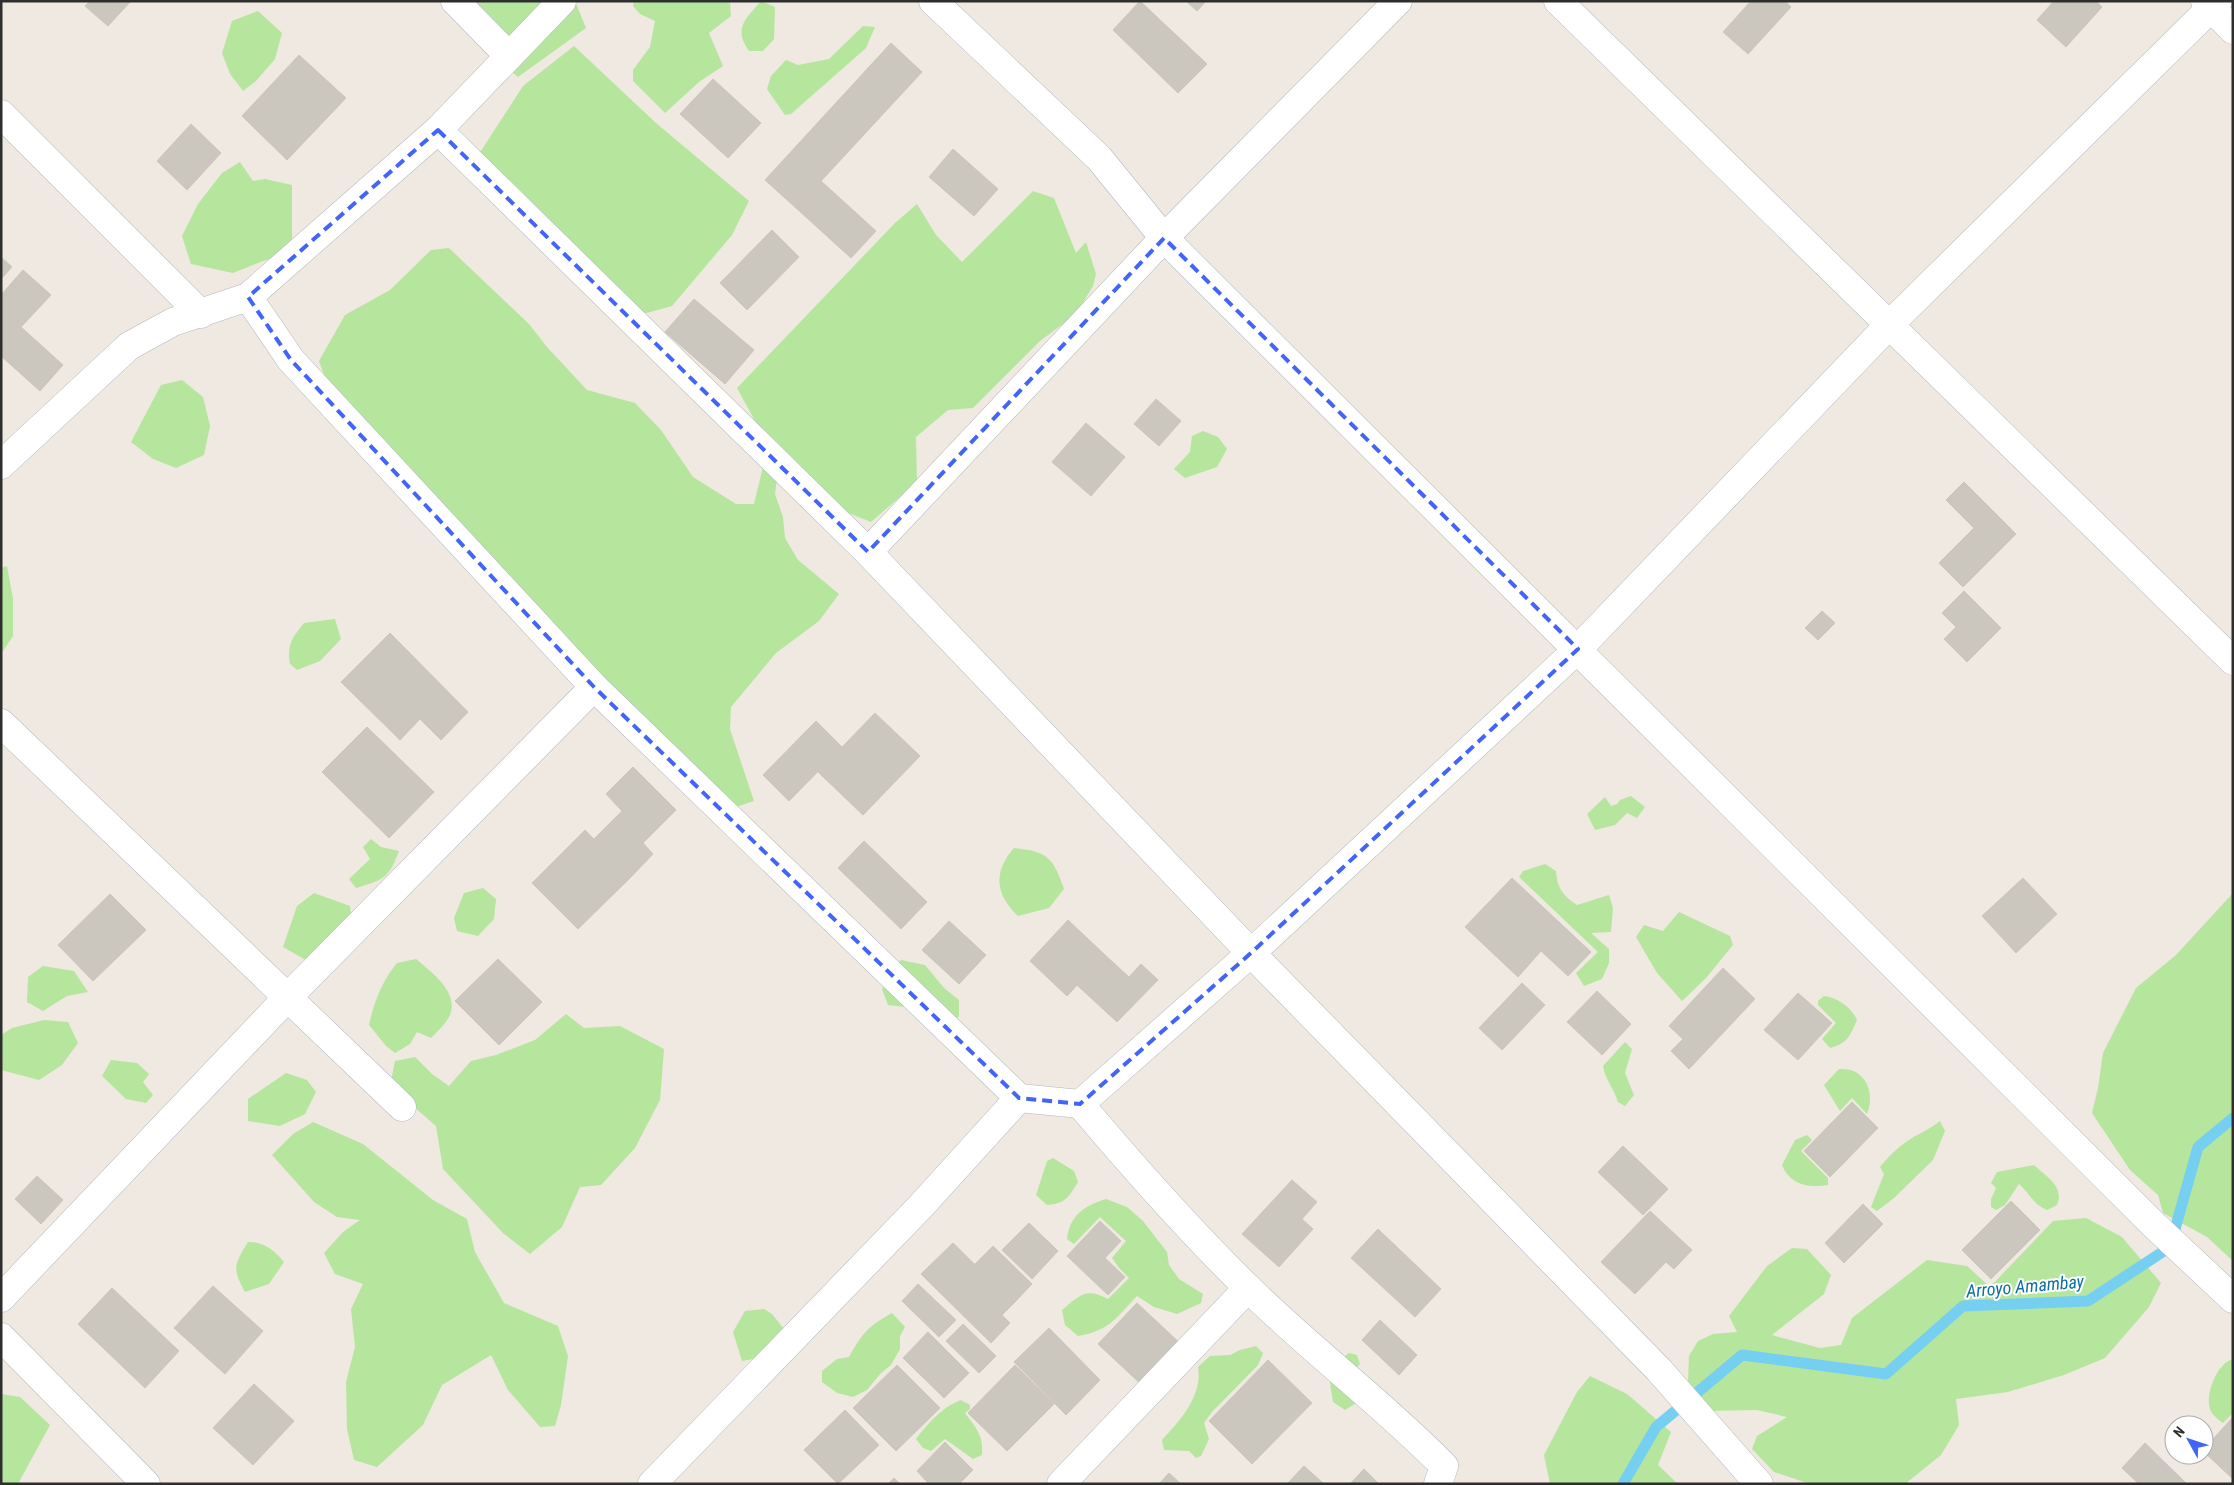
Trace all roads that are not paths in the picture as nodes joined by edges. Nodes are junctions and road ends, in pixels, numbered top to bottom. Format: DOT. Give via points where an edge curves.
graph roads {
  1 [pos="455,1"];
  2 [pos="562,1"];
  3 [pos="933,1"];
  4 [pos="1398,1"];
  5 [pos="1558,1"];
  6 [pos="2211,4"];
  7 [pos="2233,30"];
  8 [pos="509,56"];
  9 [pos="1,114"];
  10 [pos="438,130"];
  11 [pos="1164,238"];
  12 [pos="248,297"];
  13 [pos="201,314"];
  14 [pos="1890,324"];
  15 [pos="1,465"];
  16 [pos="868,552"];
  17 [pos="1578,649"];
  18 [pos="2233,661"];
  19 [pos="594,687"];
  20 [pos="1,723"];
  21 [pos="1251,953"];
  22 [pos="287,998"];
  23 [pos="1018,1098"];
  24 [pos="1080,1104"];
  25 [pos="402,1107"];
  26 [pos="1248,1288"];
  27 [pos="1,1298"];
  28 [pos="2233,1299"];
  29 [pos="1,1337"];
  30 [pos="146,1484"];
  31 [pos="652,1484"];
  32 [pos="1061,1484"];
  33 [pos="1438,1484"];
  34 [pos="1759,1484"];
  1 -- 8 [label="street"];
  2 -- 8 [label="street"];
  3 -- 11 [label="street" via="1099,158"];
  4 -- 11 [label="street"];
  5 -- 14 [label="street"];
  6 -- 7 [label="street"];
  6 -- 14 [label="street"];
  8 -- 10 [label="street"];
  9 -- 13 [label="street"];
  10 -- 12 [label="street"];
  10 -- 16 [label="street"];
  11 -- 16 [label="street"];
  11 -- 17 [label="street"];
  12 -- 13 [label="street"];
  12 -- 19 [label="street" via="291,360"];
  13 -- 15 [label="street" via="173,322 129,346"];
  14 -- 17 [label="street"];
  14 -- 18 [label="street"];
  16 -- 21 [label="street"];
  17 -- 21 [label="street"];
  17 -- 28 [label="street" via="2153,1224"];
  19 -- 22 [label="street"];
  19 -- 23 [label="street"];
  20 -- 22 [label="street"];
  21 -- 24 [label="street"];
  21 -- 34 [label="street" via="1669,1382"];
  22 -- 25 [label="street"];
  22 -- 27 [label="street"];
  23 -- 24 [label="street"];
  23 -- 31 [label="street" via="921,1206"];
  24 -- 26 [label="street" via="1121,1153"];
  26 -- 32 [label="street"];
  26 -- 33 [label="street" via="1418,1439 1444,1466"];
  29 -- 30 [label="street"];
}
